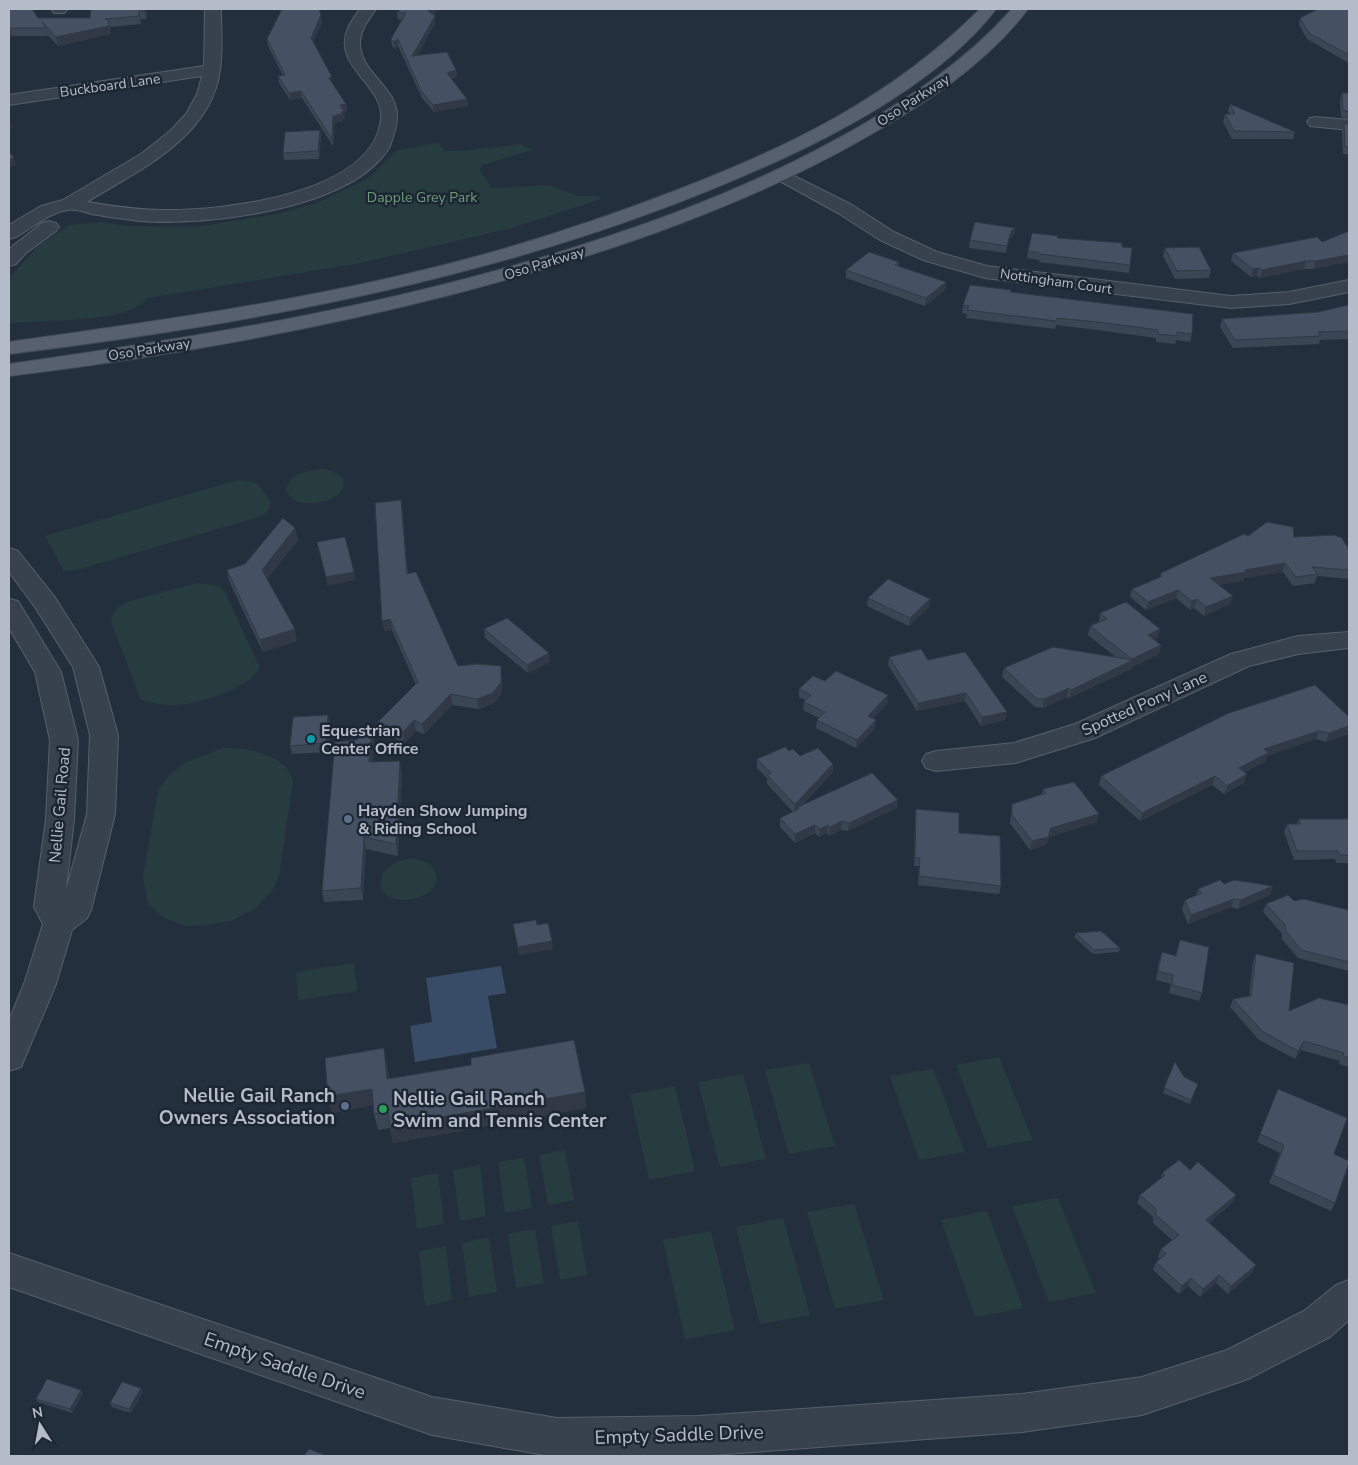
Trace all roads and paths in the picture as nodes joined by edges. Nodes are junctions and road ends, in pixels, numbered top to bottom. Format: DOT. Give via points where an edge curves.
graph roads {
  1 [pos="213,9"];
  2 [pos="368,9"];
  3 [pos="988,9"];
  4 [pos="1020,9"];
  5 [pos="212,70"];
  6 [pos="9,100"];
  7 [pos="1316,122"];
  8 [pos="1349,125"];
  9 [pos="784,176"];
  10 [pos="70,204"];
  11 [pos="9,233"];
  12 [pos="9,260"];
  13 [pos="1349,286"];
  14 [pos="9,348"];
  15 [pos="9,370"];
  16 [pos="9,556"];
  17 [pos="9,607"];
  18 [pos="1346,645"];
  19 [pos="936,761"];
  20 [pos="58,924"];
  21 [pos="9,1057"];
  22 [pos="9,1270"];
  23 [pos="1349,1297"];
  1 -- 5 [label="street"];
  2 -- 10 [label="street" via="353,33 353,50 358,63 390,107 390,120 381,149 348,177 294,199 225,214 162,216"];
  3 -- 14 [label="main road, Oso Parkway" via="916,73 834,126 747,169 585,230 444,271 356,292 274,308"];
  4 -- 9 [label="main road, Oso Parkway" via="983,50 927,92"];
  5 -- 6 [label="street, Buckboard Lane"];
  5 -- 10 [label="street" via="205,94 193,116 176,135 147,158"];
  7 -- 8 [label="street"];
  9 -- 13 [label="street, Nottingham Court" via="887,236 930,256 985,272 1231,302 1289,298"];
  9 -- 15 [label="main road, Oso Parkway" via="640,233 494,278 222,338"];
  10 -- 11 [label="street" via="48,210"];
  10 -- 12 [label="street" via="62,217"];
  16 -- 20 [label="street, Nellie Gail Road" via="45,602 86,667 104,735 101,814 76,910"];
  17 -- 20 [label="street, Nellie Gail Road" via="48,672 64,740 60,819 49,908"];
  18 -- 19 [label="street, Spotted Pony Lane" via="1298,645 1240,660 1085,732 1015,752"];
  20 -- 21 [label="street" via="40,984"];
  22 -- 23 [label="street, Empty Saddle Drive" via="432,1416 557,1438 699,1436 1012,1414 1142,1396 1235,1366 1317,1324"];
}
